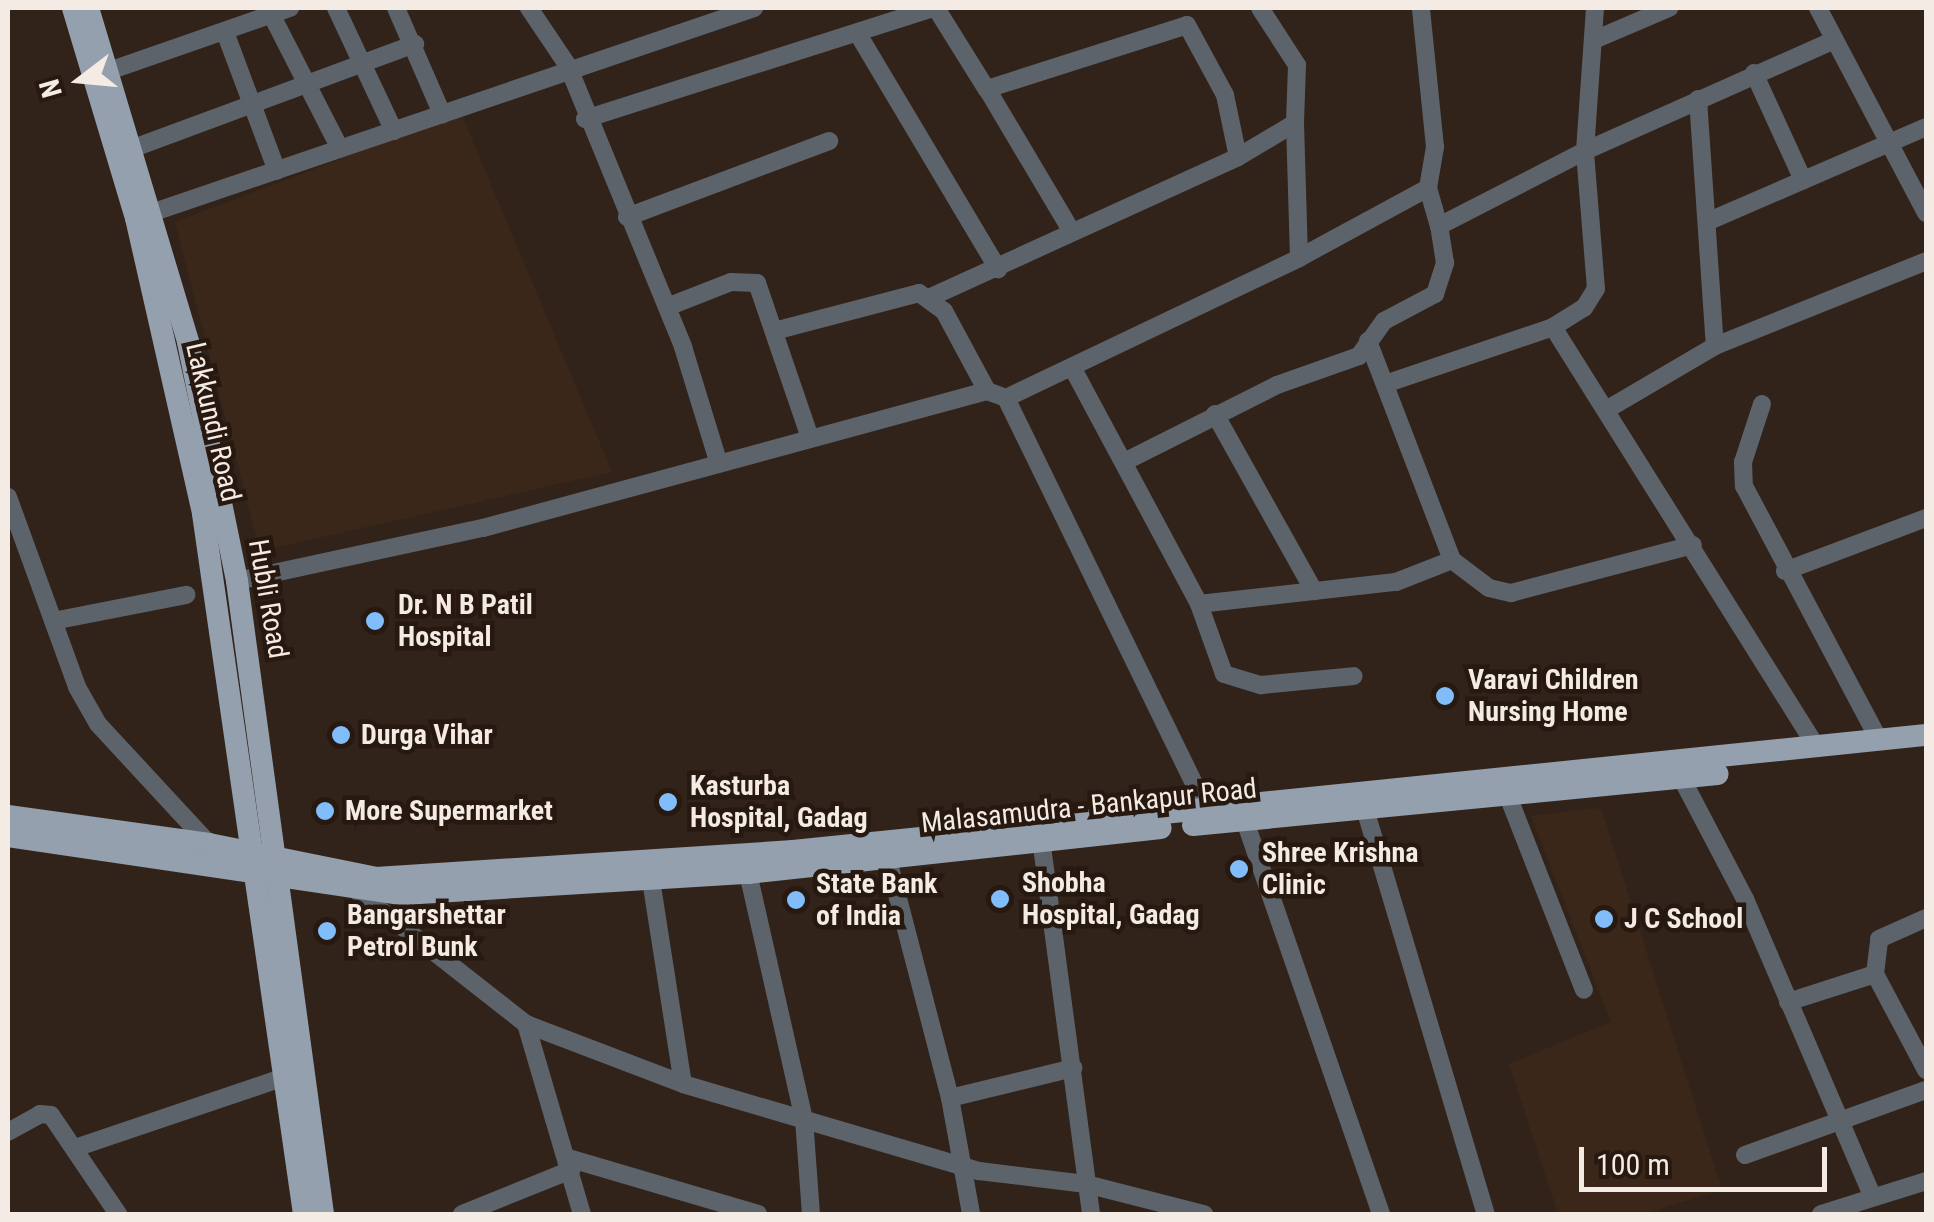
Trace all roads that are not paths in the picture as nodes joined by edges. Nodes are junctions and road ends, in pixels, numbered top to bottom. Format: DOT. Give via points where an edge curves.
graph roads {
  1 [pos="58,8"];
  2 [pos="72,8"];
  3 [pos="88,8"];
  4 [pos="290,8"];
  5 [pos="336,8"];
  6 [pos="396,8"];
  7 [pos="530,8"];
  8 [pos="754,8"];
  9 [pos="934,8"];
  10 [pos="1177,8"];
  11 [pos="1260,8"];
  12 [pos="1421,8"];
  13 [pos="1595,8"];
  14 [pos="1669,8"];
  15 [pos="1818,8"];
  16 [pos="270,11"];
  17 [pos="904,12"];
  18 [pos="1186,24"];
  19 [pos="225,32"];
  20 [pos="858,34"];
  21 [pos="1594,40"];
  22 [pos="1834,40"];
  23 [pos="80,42"];
  24 [pos="414,44"];
  25 [pos="366,61"];
  26 [pos="568,66"];
  27 [pos="106,72"];
  28 [pos="1754,73"];
  29 [pos="304,82"];
  30 [pos="987,90"];
  31 [pos="1698,99"];
  32 [pos="249,102"];
  33 [pos="442,114"];
  34 [pos="585,118"];
  35 [pos="1294,123"];
  36 [pos="1926,127"];
  37 [pos="394,130"];
  38 [pos="829,141"];
  39 [pos="1893,142"];
  40 [pos="131,149"];
  41 [pos="340,149"];
  42 [pos="1585,151"];
  43 [pos="1238,157"];
  44 [pos="278,171"];
  45 [pos="1803,180"];
  46 [pos="1428,188"];
  47 [pos="154,212"];
  48 [pos="1926,214"];
  49 [pos="627,217"];
  50 [pos="1709,221"];
  51 [pos="1439,226"];
  52 [pos="1072,232"];
  53 [pos="1299,258"];
  54 [pos="1926,261"];
  55 [pos="998,269"];
  56 [pos="931,297"];
  57 [pos="666,308"];
  58 [pos="1553,327"];
  59 [pos="778,330"];
  60 [pos="1368,342"];
  61 [pos="1715,346"];
  62 [pos="1072,367"];
  63 [pos="1385,384"];
  64 [pos="987,390"];
  65 [pos="1006,398"];
  66 [pos="1762,404"];
  67 [pos="1606,410"];
  68 [pos="1215,414"];
  69 [pos="810,438"];
  70 [pos="1126,461"];
  71 [pos="719,464"];
  72 [pos="8,497"];
  73 [pos="1926,518"];
  74 [pos="1693,544"];
  75 [pos="1452,560"];
  76 [pos="1785,570"];
  77 [pos="236,581"];
  78 [pos="1314,591"];
  79 [pos="186,595"];
  80 [pos="1200,604"];
  81 [pos="53,621"];
  82 [pos="1354,676"];
  83 [pos="1926,735"];
  84 [pos="1879,740"];
  85 [pos="1817,748"];
  86 [pos="1926,750"];
  87 [pos="1682,779"];
  88 [pos="1508,796"];
  89 [pos="1206,808"];
  90 [pos="1365,809"];
  91 [pos="8,816"];
  92 [pos="1245,821"];
  93 [pos="8,836"];
  94 [pos="1041,838"];
  95 [pos="210,844"];
  96 [pos="887,856"];
  97 [pos="266,865"];
  98 [pos="748,873"];
  99 [pos="651,880"];
  100 [pos="359,892"];
  101 [pos="1926,918"];
  102 [pos="1875,974"];
  103 [pos="1584,990"];
  104 [pos="1788,1002"];
  105 [pos="526,1024"];
  106 [pos="1073,1068"];
  107 [pos="1926,1070"];
  108 [pos="285,1077"];
  109 [pos="683,1084"];
  110 [pos="1926,1090"];
  111 [pos="950,1098"];
  112 [pos="1840,1118"];
  113 [pos="804,1120"];
  114 [pos="8,1132"];
  115 [pos="74,1148"];
  116 [pos="1745,1155"];
  117 [pos="570,1164"];
  118 [pos="966,1167"];
  119 [pos="1926,1181"];
  120 [pos="1086,1184"];
  121 [pos="1872,1195"];
  122 [pos="694,1205"];
  123 [pos="474,1213"];
  124 [pos="1194,1213"];
  125 [pos="118,1214"];
  126 [pos="304,1214"];
  127 [pos="323,1214"];
  128 [pos="582,1214"];
  129 [pos="758,1214"];
  130 [pos="811,1214"];
  131 [pos="971,1214"];
  132 [pos="1091,1214"];
  133 [pos="1381,1214"];
  134 [pos="1486,1214"];
  135 [pos="1821,1214"];
  1 -- 23 [label="main road"];
  2 -- 23 [label="main road, Lakkundi Road"];
  3 -- 27 [label="main road, Hubli Road"];
  4 -- 16 [label="street"];
  5 -- 25 [label="street"];
  6 -- 24 [label="street"];
  7 -- 26 [label="street"];
  8 -- 26 [label="street"];
  9 -- 17 [label="street"];
  9 -- 30 [label="street"];
  10 -- 18 [label="street"];
  11 -- 35 [label="street" via="1297,65"];
  12 -- 46 [label="street" via="1435,148"];
  13 -- 21 [label="street"];
  14 -- 21 [label="street"];
  15 -- 22 [label="street"];
  16 -- 19 [label="street"];
  16 -- 29 [label="street"];
  17 -- 20 [label="street"];
  18 -- 30 [label="street"];
  18 -- 43 [label="street" via="1224,94"];
  19 -- 27 [label="street"];
  19 -- 32 [label="street"];
  20 -- 34 [label="street"];
  20 -- 55 [label="street"];
  21 -- 42 [label="street"];
  22 -- 28 [label="street"];
  22 -- 39 [label="street"];
  23 -- 97 [label="main road, Lakkundi Road" via="136,218 203,514"];
  24 -- 25 [label="street"];
  24 -- 33 [label="street"];
  25 -- 29 [label="street"];
  25 -- 37 [label="street"];
  26 -- 33 [label="street"];
  26 -- 34 [label="street"];
  27 -- 40 [label="main road, Hubli Road"];
  28 -- 31 [label="street"];
  28 -- 45 [label="street"];
  29 -- 32 [label="street"];
  29 -- 41 [label="street"];
  30 -- 52 [label="street"];
  31 -- 42 [label="street"];
  31 -- 50 [label="street"];
  32 -- 40 [label="street"];
  32 -- 44 [label="street"];
  33 -- 37 [label="street"];
  34 -- 49 [label="street"];
  35 -- 43 [label="street"];
  35 -- 53 [label="street"];
  36 -- 39 [label="street"];
  37 -- 41 [label="street"];
  38 -- 49 [label="street"];
  39 -- 45 [label="street"];
  39 -- 48 [label="street"];
  40 -- 47 [label="main road, Hubli Road"];
  41 -- 44 [label="street"];
  42 -- 51 [label="street"];
  42 -- 58 [label="street" via="1596,289 1584,308"];
  43 -- 52 [label="street"];
  44 -- 47 [label="street"];
  45 -- 50 [label="street"];
  46 -- 51 [label="street"];
  46 -- 53 [label="street"];
  47 -- 77 [label="main road, Hubli Road"];
  49 -- 57 [label="street"];
  50 -- 61 [label="street"];
  51 -- 60 [label="street" via="1445,263 1435,294 1384,322"];
  52 -- 55 [label="street"];
  53 -- 62 [label="street"];
  54 -- 61 [label="street"];
  55 -- 56 [label="street"];
  56 -- 59 [label="street" via="905,294"];
  56 -- 64 [label="street"];
  57 -- 59 [label="street" via="745,278 763,292"];
  57 -- 71 [label="street"];
  58 -- 63 [label="street"];
  58 -- 67 [label="street"];
  59 -- 69 [label="street"];
  60 -- 63 [label="street"];
  60 -- 68 [label="street" via="1351,362"];
  61 -- 67 [label="street"];
  62 -- 65 [label="street"];
  62 -- 70 [label="street"];
  63 -- 75 [label="street"];
  64 -- 65 [label="street"];
  64 -- 69 [label="street"];
  65 -- 89 [label="street"];
  66 -- 76 [label="street" via="1743,462 1744,486"];
  67 -- 74 [label="street"];
  68 -- 70 [label="street"];
  68 -- 78 [label="street"];
  69 -- 71 [label="street"];
  70 -- 80 [label="street"];
  71 -- 77 [label="street" via="484,528"];
  72 -- 81 [label="street"];
  73 -- 76 [label="street"];
  74 -- 75 [label="street" via="1512,593 1489,588"];
  74 -- 85 [label="street"];
  75 -- 78 [label="street" via="1396,582"];
  76 -- 84 [label="street"];
  77 -- 97 [label="main road, Hubli Road"];
  78 -- 80 [label="street"];
  79 -- 81 [label="street"];
  80 -- 82 [label="street" via="1214,660 1238,682"];
  81 -- 95 [label="street" via="98,724"];
  83 -- 84 [label="main road"];
  84 -- 85 [label="main road"];
  85 -- 89 [label="main road"];
  86 -- 87 [label="main road, Malasamudra - Bankapur Road"];
  87 -- 88 [label="main road, Malasamudra - Bankapur Road"];
  87 -- 104 [label="street" via="1745,898"];
  88 -- 90 [label="main road, Malasamudra - Bankapur Road"];
  88 -- 103 [label="street"];
  89 -- 97 [label="main road" via="568,868 376,878"];
  90 -- 92 [label="main road, Malasamudra - Bankapur Road"];
  90 -- 134 [label="street"];
  91 -- 95 [label="main road"];
  92 -- 94 [label="main road, Malasamudra - Bankapur Road"];
  92 -- 133 [label="street"];
  93 -- 97 [label="main road"];
  94 -- 96 [label="main road, Malasamudra - Bankapur Road"];
  94 -- 106 [label="street"];
  95 -- 97 [label="main road"];
  96 -- 98 [label="main road, Malasamudra - Bankapur Road"];
  96 -- 111 [label="street"];
  97 -- 100 [label="main road, Malasamudra - Bankapur Road"];
  97 -- 108 [label="main road, Lakkundi Road"];
  97 -- 127 [label="main road, Hubli Road"];
  98 -- 99 [label="main road, Malasamudra - Bankapur Road"];
  98 -- 113 [label="street"];
  99 -- 100 [label="main road, Malasamudra - Bankapur Road"];
  99 -- 109 [label="street"];
  100 -- 105 [label="street"];
  101 -- 102 [label="street" via="1879,938"];
  102 -- 104 [label="street"];
  102 -- 107 [label="street"];
  104 -- 112 [label="street"];
  105 -- 109 [label="street"];
  105 -- 117 [label="street"];
  106 -- 111 [label="street"];
  106 -- 120 [label="street"];
  108 -- 115 [label="street"];
  108 -- 126 [label="main road, Lakkundi Road"];
  109 -- 113 [label="street"];
  110 -- 112 [label="street"];
  111 -- 118 [label="street"];
  112 -- 116 [label="street"];
  112 -- 121 [label="street"];
  113 -- 118 [label="street"];
  113 -- 130 [label="street"];
  114 -- 115 [label="street" via="51,1115"];
  115 -- 125 [label="street"];
  117 -- 122 [label="street"];
  117 -- 123 [label="street"];
  117 -- 128 [label="street"];
  118 -- 120 [label="street"];
  118 -- 131 [label="street"];
  119 -- 121 [label="street"];
  120 -- 124 [label="street"];
  120 -- 132 [label="street"];
  121 -- 135 [label="street"];
  122 -- 129 [label="street"];
}
